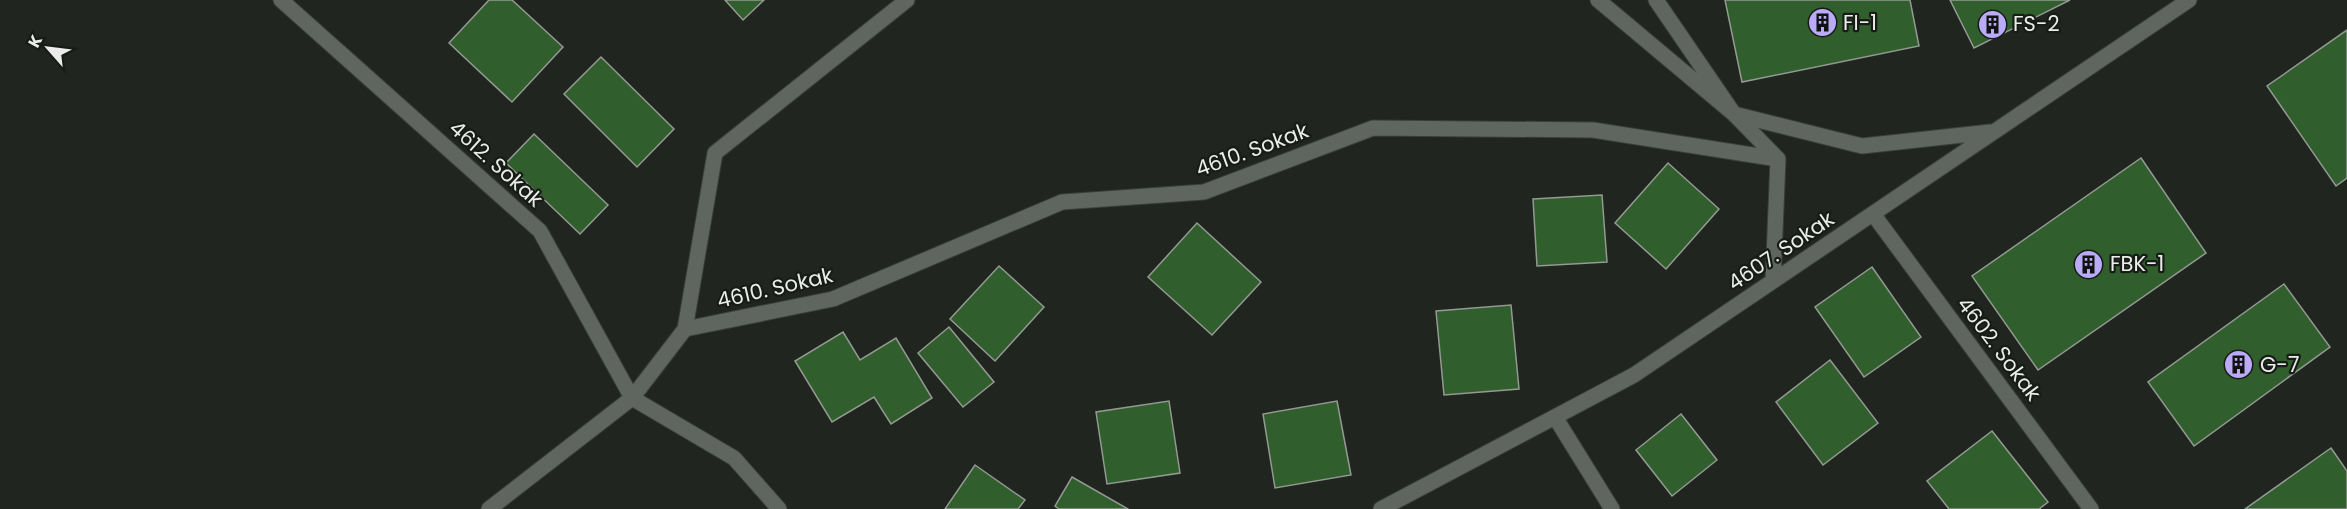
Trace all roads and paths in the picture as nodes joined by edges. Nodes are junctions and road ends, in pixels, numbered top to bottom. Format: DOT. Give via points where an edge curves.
graph roads {
  1 [pos="281,0"];
  2 [pos="907,0"];
  3 [pos="1598,0"];
  4 [pos="1656,0"];
  5 [pos="2189,0"];
  6 [pos="1734,114"];
  7 [pos="1994,132"];
  8 [pos="1778,159"];
  9 [pos="1873,214"];
  10 [pos="1773,281"];
  11 [pos="685,330"];
  12 [pos="632,398"];
  13 [pos="1555,417"];
  14 [pos="489,509"];
  15 [pos="779,509"];
  16 [pos="1381,509"];
  17 [pos="1612,509"];
  18 [pos="2091,509"];
  1 -- 12 [label="street, 4612. Sokak" via="540,231"];
  2 -- 11 [label="street" via="715,153"];
  3 -- 6 [label="street"];
  4 -- 6 [label="street"];
  5 -- 7 [label="street, 4607. Sokak"];
  6 -- 7 [label="street" via="1862,146"];
  6 -- 8 [label="street"];
  7 -- 9 [label="street, 4607. Sokak"];
  8 -- 10 [label="street"];
  8 -- 11 [label="street, 4610. Sokak" via="1593,130 1372,128 1204,192 1062,202 832,299"];
  9 -- 10 [label="street, 4607. Sokak"];
  9 -- 18 [label="street, 4602. Sokak"];
  10 -- 13 [label="street, 4607. Sokak" via="1634,375"];
  11 -- 12 [label="street"];
  12 -- 14 [label="street"];
  12 -- 15 [label="street" via="734,458"];
  13 -- 16 [label="street, 4607. Sokak"];
  13 -- 17 [label="street"];
}
